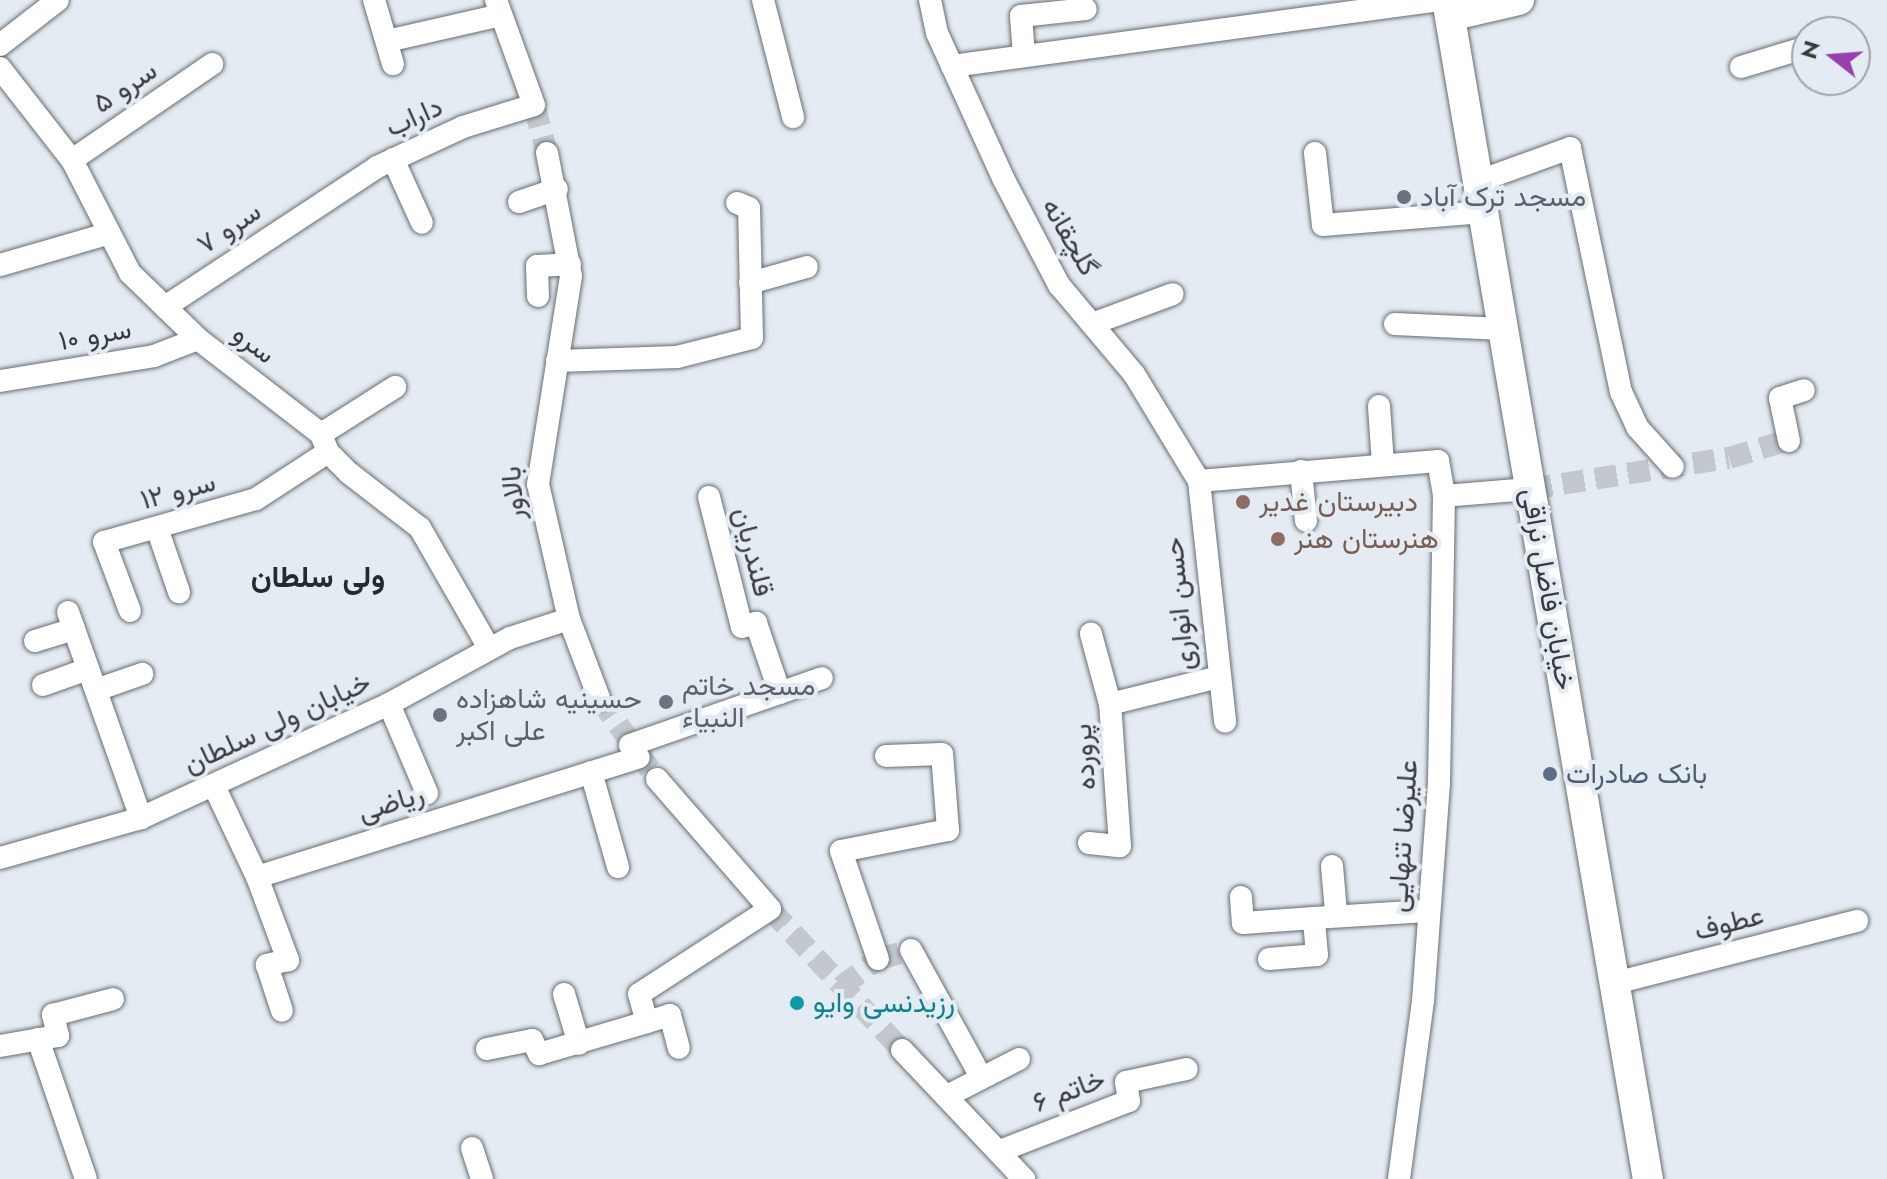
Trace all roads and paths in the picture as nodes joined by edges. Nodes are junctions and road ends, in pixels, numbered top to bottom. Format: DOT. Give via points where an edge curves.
graph roads {
  1 [pos="58,0"];
  2 [pos="374,0"];
  3 [pos="763,0"];
  4 [pos="930,0"];
  5 [pos="1519,0"];
  6 [pos="1445,5"];
  7 [pos="498,7"];
  8 [pos="1042,7"];
  9 [pos="1086,9"];
  10 [pos="387,41"];
  11 [pos="0,45"];
  12 [pos="1791,52"];
  13 [pos="1024,56"];
  14 [pos="212,64"];
  15 [pos="393,64"];
  16 [pos="952,66"];
  17 [pos="1741,67"];
  18 [pos="0,68"];
  19 [pos="793,117"];
  20 [pos="547,153"];
  21 [pos="1315,153"];
  22 [pos="393,159"];
  23 [pos="72,160"];
  24 [pos="1479,181"];
  25 [pos="557,189"];
  26 [pos="326,198"];
  27 [pos="519,202"];
  28 [pos="737,203"];
  29 [pos="1483,212"];
  30 [pos="422,223"];
  31 [pos="107,234"];
  32 [pos="570,264"];
  33 [pos="0,265"];
  34 [pos="807,267"];
  35 [pos="750,283"];
  36 [pos="1173,294"];
  37 [pos="538,296"];
  38 [pos="165,307"];
  39 [pos="1092,324"];
  40 [pos="1395,324"];
  41 [pos="1503,329"];
  42 [pos="198,339"];
  43 [pos="557,361"];
  44 [pos="0,381"];
  45 [pos="395,387"];
  46 [pos="1804,390"];
  47 [pos="1379,406"];
  48 [pos="1789,441"];
  49 [pos="324,443"];
  50 [pos="1383,465"];
  51 [pos="1673,467"];
  52 [pos="1301,471"];
  53 [pos="1199,481"];
  54 [pos="1530,489"];
  55 [pos="1444,496"];
  56 [pos="709,497"];
  57 [pos="1306,521"];
  58 [pos="157,528"];
  59 [pos="179,592"];
  60 [pos="130,611"];
  61 [pos="569,619"];
  62 [pos="1091,634"];
  63 [pos="35,641"];
  64 [pos="489,648"];
  65 [pos="88,669"];
  66 [pos="142,674"];
  67 [pos="822,678"];
  68 [pos="1215,678"];
  69 [pos="43,685"];
  70 [pos="96,690"];
  71 [pos="780,693"];
  72 [pos="599,698"];
  73 [pos="389,704"];
  74 [pos="1110,704"];
  75 [pos="1225,722"];
  76 [pos="886,756"];
  77 [pos="591,772"];
  78 [pos="657,779"];
  79 [pos="214,786"];
  80 [pos="427,793"];
  81 [pos="141,818"];
  82 [pos="1089,843"];
  83 [pos="0,858"];
  84 [pos="1332,866"];
  85 [pos="618,867"];
  86 [pos="257,877"];
  87 [pos="1241,897"];
  88 [pos="1427,911"];
  89 [pos="1336,913"];
  90 [pos="1314,918"];
  91 [pos="1857,921"];
  92 [pos="911,950"];
  93 [pos="878,959"];
  94 [pos="1269,959"];
  95 [pos="1615,983"];
  96 [pos="564,994"];
  97 [pos="113,999"];
  98 [pos="282,1011"];
  99 [pos="647,1022"];
  100 [pos="38,1039"];
  101 [pos="579,1044"];
  102 [pos="0,1046"];
  103 [pos="679,1048"];
  104 [pos="487,1049"];
  105 [pos="902,1050"];
  106 [pos="1019,1059"];
  107 [pos="1187,1069"];
  108 [pos="981,1077"];
  109 [pos="947,1096"];
  110 [pos="472,1148"];
  111 [pos="1000,1151"];
  112 [pos="86,1179"];
  113 [pos="482,1179"];
  114 [pos="1024,1179"];
  115 [pos="1399,1179"];
  116 [pos="1648,1179"];
  1 -- 11 [label="street"];
  2 -- 10 [label="street"];
  3 -- 19 [label="street"];
  4 -- 16 [label="street, گلچقانه"];
  5 -- 6 [label="main road"];
  6 -- 13 [label="street"];
  6 -- 24 [label="main road, خیابان فاضل نراقی"];
  7 -- 10 [label="street"];
  7 -- 22 [label="street, داراب" via="534,105"];
  8 -- 9 [label="street"];
  8 -- 13 [label="street" via="1021,16"];
  10 -- 15 [label="street"];
  12 -- 17 [label="street"];
  13 -- 16 [label="street"];
  14 -- 23 [label="street, سرو ۵"];
  16 -- 39 [label="street, گلچقانه" via="1059,285"];
  18 -- 23 [label="street, سرو"];
  20 -- 25 [label="street, بالاور"];
  21 -- 29 [label="street" via="1323,225"];
  22 -- 26 [label="street, داراب"];
  22 -- 30 [label="street"];
  23 -- 31 [label="street, سرو"];
  24 -- 29 [label="main road, خیابان فاضل نراقی"];
  24 -- 51 [label="street" via="1570,148 1621,392 1638,428"];
  25 -- 27 [label="street"];
  25 -- 32 [label="street, بالاور"];
  26 -- 38 [label="street, سرو ۷"];
  28 -- 35 [label="street" via="749,208"];
  29 -- 41 [label="main road, خیابان فاضل نراقی"];
  31 -- 33 [label="street"];
  31 -- 38 [label="street, سرو" via="130,273"];
  32 -- 37 [label="street" via="537,266"];
  32 -- 43 [label="street, بالاور"];
  34 -- 35 [label="street"];
  35 -- 43 [label="street" via="752,338 677,357"];
  36 -- 39 [label="street"];
  38 -- 42 [label="street, سرو"];
  39 -- 53 [label="street, گلچقانه" via="1134,374"];
  40 -- 41 [label="street"];
  41 -- 54 [label="main road, خیابان فاضل نراقی"];
  42 -- 44 [label="street, سرو ۱۰" via="154,356"];
  42 -- 49 [label="street, سرو"];
  43 -- 61 [label="street, بالاور" via="538,484"];
  45 -- 49 [label="street, سرو ۱۲"];
  46 -- 48 [label="street" via="1780,398"];
  47 -- 50 [label="street"];
  49 -- 58 [label="street, سرو ۱۲" via="256,499"];
  49 -- 64 [label="street, سرو" via="420,528"];
  50 -- 52 [label="street"];
  50 -- 55 [label="street, علیرضا تنهایی" via="1438,461"];
  52 -- 53 [label="street"];
  52 -- 57 [label="street"];
  53 -- 68 [label="street, حسن انواری"];
  54 -- 55 [label="street"];
  54 -- 95 [label="main road, خیابان فاضل نراقی"];
  55 -- 88 [label="street, علیرضا تنهایی" via="1439,783"];
  56 -- 71 [label="street, قلندریان" via="742,627 756,623"];
  58 -- 59 [label="street"];
  58 -- 60 [label="street, سرو ۱۲" via="104,542"];
  61 -- 64 [label="street, خیابان ولی سلطان"];
  61 -- 72 [label="street, بالاور"];
  62 -- 74 [label="street, پرورده"];
  63 -- 65 [label="street" via="71,620"];
  64 -- 73 [label="street, خیابان ولی سلطان"];
  65 -- 69 [label="street"];
  65 -- 70 [label="street"];
  66 -- 70 [label="street"];
  67 -- 71 [label="street, ریاضی"];
  68 -- 74 [label="street"];
  68 -- 75 [label="street, حسن انواری"];
  70 -- 81 [label="street"];
  71 -- 77 [label="street, ریاضی"];
  73 -- 79 [label="street, خیابان ولی سلطان"];
  73 -- 80 [label="street"];
  74 -- 82 [label="street, پرورده" via="1120,846"];
  76 -- 93 [label="street" via="942,754 948,830 841,851"];
  77 -- 85 [label="street"];
  77 -- 86 [label="street, ریاضی"];
  78 -- 99 [label="street" via="770,909 639,994"];
  79 -- 81 [label="street, خیابان ولی سلطان"];
  79 -- 86 [label="street"];
  81 -- 83 [label="street, خیابان ولی سلطان"];
  84 -- 89 [label="street"];
  86 -- 98 [label="street" via="288,960 267,965"];
  87 -- 90 [label="street" via="1243,923"];
  88 -- 89 [label="street"];
  88 -- 115 [label="street, علیرضا تنهایی" via="1423,1001"];
  89 -- 90 [label="street"];
  90 -- 94 [label="street" via="1317,955"];
  91 -- 95 [label="street, عطوف"];
  92 -- 108 [label="street"];
  95 -- 116 [label="main road, خیابان فاضل نراقی"];
  96 -- 101 [label="street"];
  97 -- 100 [label="street" via="53,1015 58,1036"];
  99 -- 101 [label="street"];
  99 -- 103 [label="street" via="670,1015"];
  100 -- 102 [label="street"];
  100 -- 112 [label="street"];
  101 -- 104 [label="street" via="539,1054 532,1040"];
  105 -- 109 [label="street"];
  106 -- 108 [label="street"];
  107 -- 111 [label="street, خاتم ۶" via="1126,1082 1129,1101"];
  108 -- 109 [label="street"];
  109 -- 111 [label="street"];
  110 -- 113 [label="street"];
  111 -- 114 [label="street"];
}
